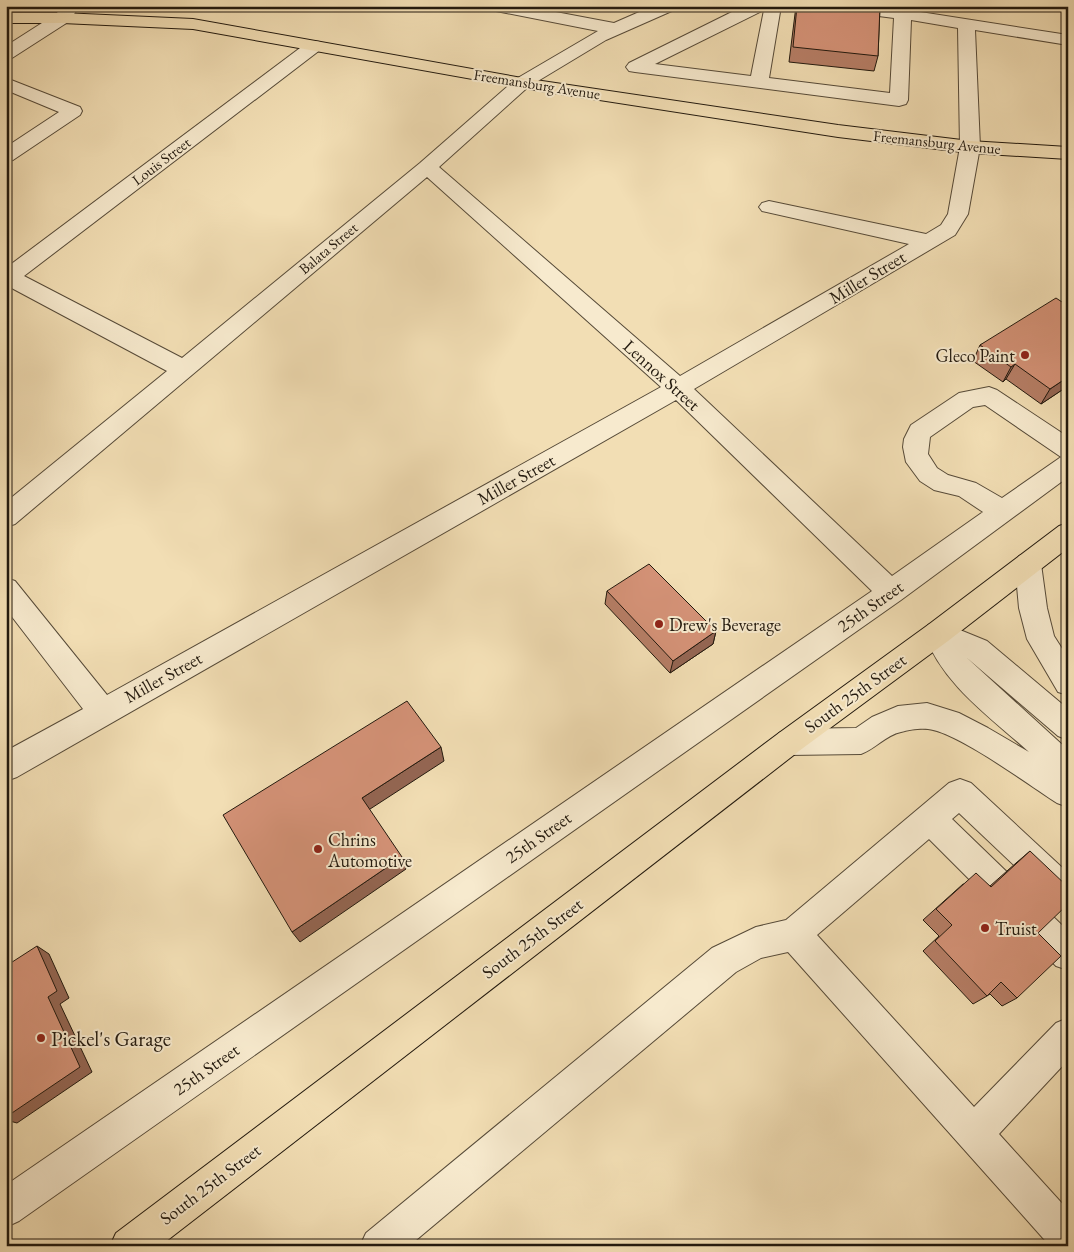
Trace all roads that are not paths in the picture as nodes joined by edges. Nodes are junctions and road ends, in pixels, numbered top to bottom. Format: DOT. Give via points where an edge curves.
graph roads {
  1 [pos="496,6"];
  2 [pos="668,6"];
  3 [pos="758,6"];
  4 [pos="773,6"];
  5 [pos="840,6"];
  6 [pos="67,12"];
  7 [pos="904,14"];
  8 [pos="6,18"];
  9 [pos="966,24"];
  10 [pos="616,29"];
  11 [pos="1068,40"];
  12 [pos="314,46"];
  13 [pos="6,54"];
  14 [pos="6,83"];
  15 [pos="522,83"];
  16 [pos="759,83"];
  17 [pos="970,147"];
  18 [pos="1068,153"];
  19 [pos="6,156"];
  20 [pos="426,167"];
  21 [pos="769,208"];
  22 [pos="928,241"];
  23 [pos="7,276"];
  24 [pos="183,369"];
  25 [pos="678,388"];
  26 [pos="1068,450"];
  27 [pos="1068,464"];
  28 [pos="1002,512"];
  29 [pos="6,517"];
  30 [pos="1068,533"];
  31 [pos="1028,564"];
  32 [pos="6,589"];
  33 [pos="891,592"];
  34 [pos="938,633"];
  35 [pos="1068,683"];
  36 [pos="102,711"];
  37 [pos="1068,726"];
  38 [pos="789,742"];
  39 [pos="6,767"];
  40 [pos="1068,769"];
  41 [pos="1068,793"];
  42 [pos="920,827"];
  43 [pos="1068,895"];
  44 [pos="794,934"];
  45 [pos="1068,954"];
  46 [pos="1068,1035"];
  47 [pos="974,1134"];
  48 [pos="6,1208"];
  49 [pos="1068,1238"];
  50 [pos="129,1246"];
  51 [pos="379,1246"];
  1 -- 10 [label="street"];
  2 -- 10 [label="street, Balata Street"];
  3 -- 16 [label="street" via="635,67"];
  4 -- 16 [label="street"];
  5 -- 7 [label="street"];
  6 -- 8 [label="main road, Freemansburg Avenue"];
  6 -- 12 [label="main road, Freemansburg Avenue" via="193,24"];
  6 -- 13 [label="street"];
  7 -- 9 [label="street"];
  7 -- 16 [label="street" via="899,100"];
  9 -- 11 [label="street"];
  9 -- 17 [label="street, Miller Street"];
  10 -- 15 [label="street, Balata Street"];
  12 -- 15 [label="main road, Freemansburg Avenue"];
  12 -- 23 [label="street, Louis Street"];
  14 -- 19 [label="street" via="73,111"];
  15 -- 17 [label="main road, Freemansburg Avenue" via="838,131"];
  15 -- 20 [label="street, Balata Street"];
  17 -- 18 [label="main road, Freemansburg Avenue"];
  17 -- 22 [label="street, Miller Street" via="958,214 948,230"];
  20 -- 24 [label="street, Balata Street"];
  20 -- 25 [label="street, Lennox Street"];
  21 -- 22 [label="street"];
  22 -- 25 [label="street, Miller Street"];
  23 -- 24 [label="street"];
  24 -- 29 [label="street, Balata Street"];
  25 -- 33 [label="street, Lennox Street"];
  25 -- 36 [label="street, Miller Street"];
  26 -- 28 [label="street" via="988,396 967,399 920,431 915,450 924,470 934,479 961,486 978,495"];
  27 -- 28 [label="street, 25th Street"];
  28 -- 33 [label="street, 25th Street"];
  30 -- 31 [label="main road"];
  31 -- 34 [label="main road"];
  31 -- 35 [label="street" via="1033,608 1042,639"];
  32 -- 36 [label="street"];
  33 -- 48 [label="street, 25th Street"];
  34 -- 37 [label="street" via="978,649"];
  34 -- 38 [label="main road, South 25th Street"];
  34 -- 40 [label="street" via="960,671"];
  36 -- 39 [label="street, Miller Street"];
  38 -- 41 [label="street" via="861,741 898,719 927,716 949,722 978,737"];
  38 -- 50 [label="main road, South 25th Street"];
  42 -- 43 [label="street" via="960,793"];
  42 -- 44 [label="street"];
  42 -- 45 [label="street"];
  44 -- 47 [label="street"];
  44 -- 51 [label="street" via="756,942 724,960"];
  46 -- 47 [label="street"];
  47 -- 49 [label="street"];
}
